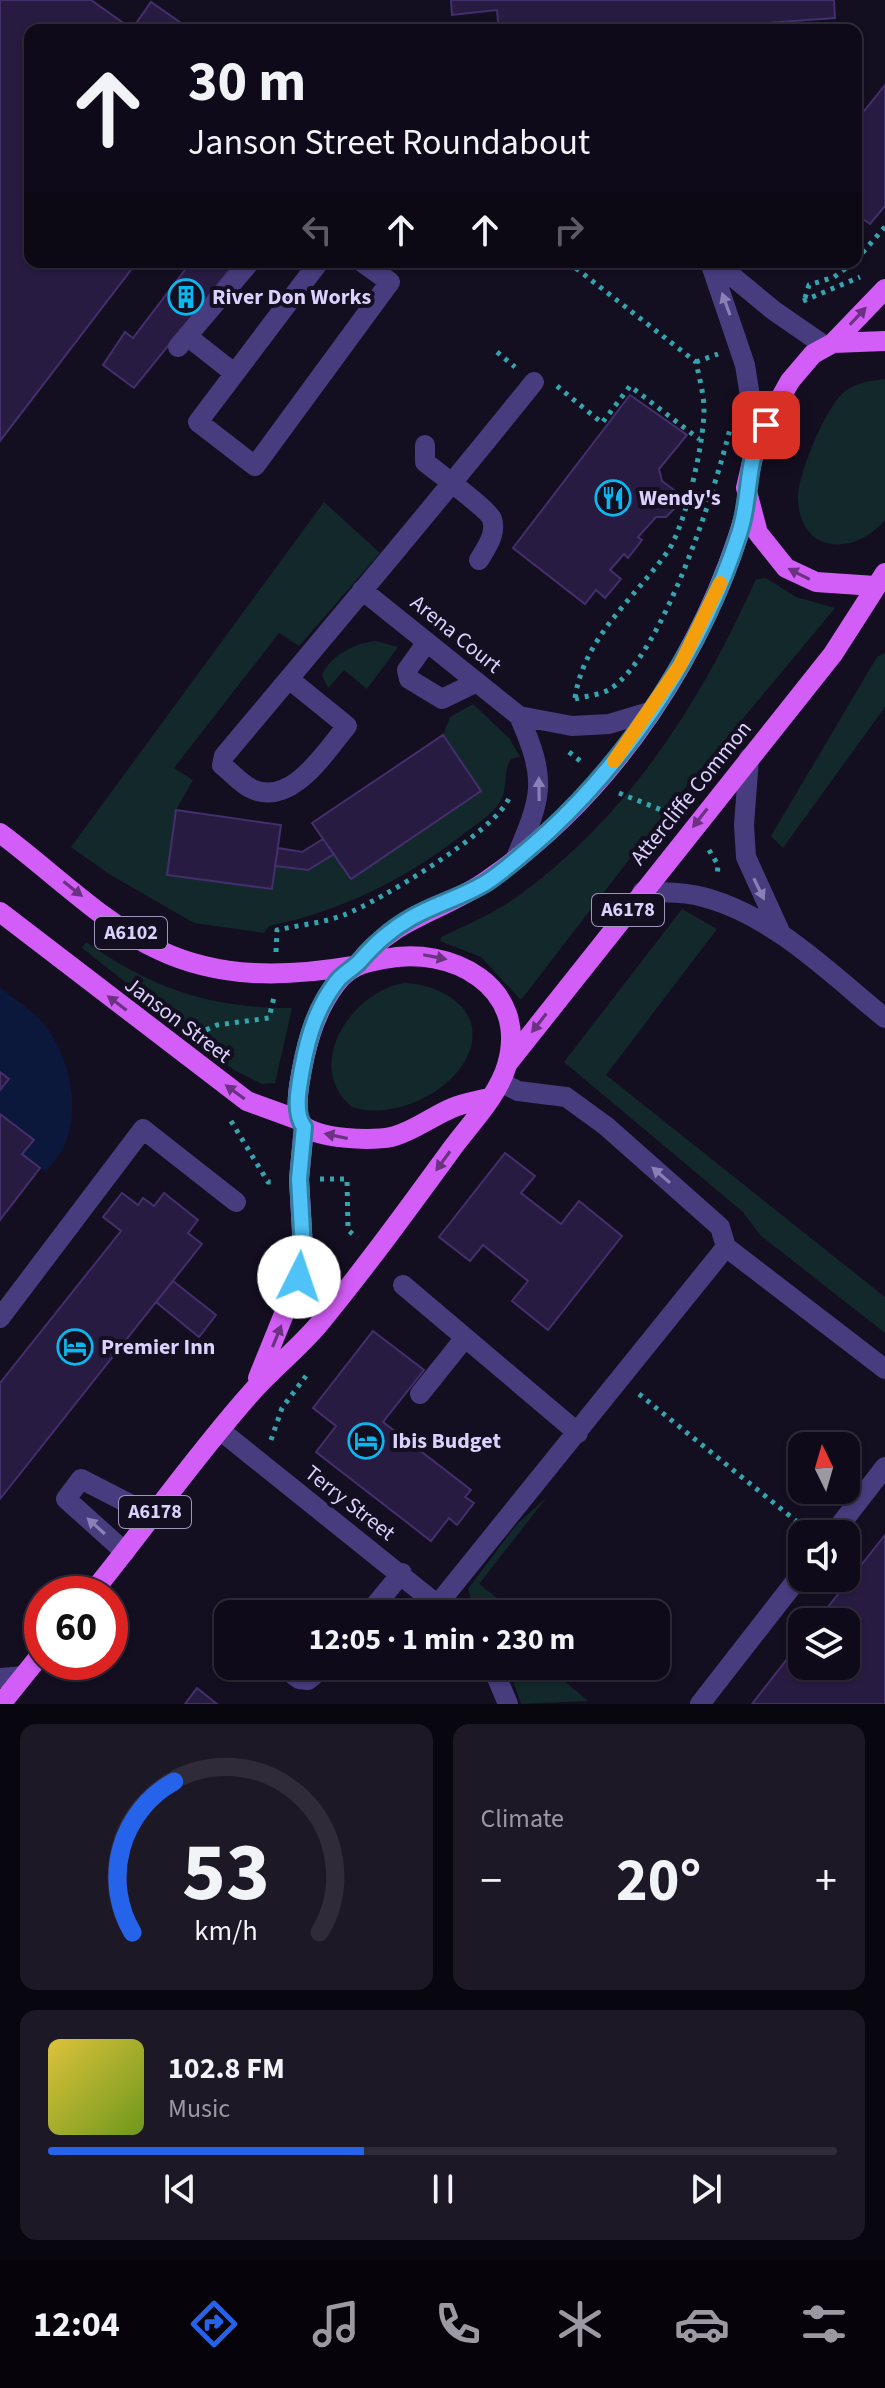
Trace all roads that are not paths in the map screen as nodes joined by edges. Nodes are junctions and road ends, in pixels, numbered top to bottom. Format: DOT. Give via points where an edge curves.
graph roads {
  1 [pos="245,268"];
  2 [pos="314,268"];
  3 [pos="370,268"];
  4 [pos="715,268"];
  5 [pos="721,268"];
  6 [pos="885,289"];
  7 [pos="885,341"];
  8 [pos="829,345"];
  9 [pos="234,373"];
  10 [pos="534,382"];
  11 [pos="757,440"];
  12 [pos="425,445"];
  13 [pos="451,485"];
  14 [pos="748,504"];
  15 [pos="479,560"];
  16 [pos="881,581"];
  17 [pos="362,590"];
  18 [pos="427,642"];
  19 [pos="289,679"];
  20 [pos="477,682"];
  21 [pos="649,712"];
  22 [pos="519,716"];
  23 [pos="749,758"];
  24 [pos="0,833"];
  25 [pos="515,860"];
  26 [pos="642,892"];
  27 [pos="0,912"];
  28 [pos="781,934"];
  29 [pos="355,965"];
  30 [pos="885,1018"];
  31 [pos="499,1081"];
  32 [pos="302,1124"];
  33 [pos="236,1202"];
  34 [pos="723,1237"];
  35 [pos="403,1285"];
  36 [pos="0,1318"];
  37 [pos="464,1339"];
  38 [pos="885,1369"];
  39 [pos="251,1393"];
  40 [pos="420,1394"];
  41 [pos="221,1431"];
  42 [pos="578,1433"];
  43 [pos="885,1467"];
  44 [pos="153,1516"];
  45 [pos="844,1520"];
  46 [pos="125,1552"];
  47 [pos="402,1573"];
  48 [pos="106,1576"];
  49 [pos="788,1591"];
  50 [pos="380,1600"];
  51 [pos="434,1600"];
  52 [pos="451,1600"];
  53 [pos="23,1676"];
  54 [pos="0,1678"];
  55 [pos="498,1680"];
  56 [pos="1,1704"];
  57 [pos="508,1704"];
  58 [pos="700,1704"];
  1 -- 9 [label="street" via="183,342"];
  2 -- 9 [label="street"];
  3 -- 9 [label="street" via="390,282 255,466 198,422"];
  11 -- 4 [label="street, one-way" via="740,347"];
  5 -- 8 [label="street"];
  8 -- 6 [label="main road, A6178, one-way"];
  7 -- 8 [label="main road"];
  8 -- 11 [label="main road, A6178" via="813,354 790,381"];
  10 -- 13 [label="street"];
  11 -- 14 [label="main road, A6178" via="747,471"];
  12 -- 13 [label="street" via="425,462"];
  13 -- 15 [label="street" via="492,520 493,536"];
  13 -- 17 [label="street"];
  16 -- 14 [label="main road, A6178, one-way" via="833,585 794,573 765,546"];
  14 -- 21 [label="main road, A6178" via="705,617"];
  16 -- 23 [label="main road, Attercliffe Common / A6178" via="833,654"];
  17 -- 18 [label="street, Arena Court"];
  17 -- 19 [label="street"];
  18 -- 20 [label="street, Arena Court"];
  18 -- 20 [label="street" via="407,670 409,679 442,699"];
  19 -- 19 [label="street" via="224,756 222,765 251,789 270,793 289,788 347,726"];
  20 -- 22 [label="street, Arena Court"];
  21 -- 22 [label="street, Arena Court" via="609,724 572,726"];
  21 -- 25 [label="main road, A6178" via="600,777"];
  25 -- 22 [label="street, Arena Court, one-way" via="539,805 537,761"];
  23 -- 26 [label="main road, Attercliffe Common / A6178, one-way"];
  23 -- 28 [label="street, one-way" via="746,857"];
  24 -- 29 [label="main road, Janson Street / A6102, one-way" via="157,949 224,970 274,975"];
  25 -- 29 [label="main road, A6178" via="487,882 412,917 374,942"];
  26 -- 28 [label="street" via="710,899"];
  26 -- 31 [label="main road, Attercliffe Common / A6178, one-way"];
  32 -- 27 [label="main road, Janson Street / A6102, one-way" via="247,1101"];
  28 -- 30 [label="street"];
  29 -- 31 [label="main road, one-way" via="418,954 458,963 481,978 500,1000 509,1030"];
  29 -- 32 [label="main road, A6178" via="327,996 312,1026 298,1093"];
  31 -- 32 [label="main road, one-way" via="393,1137 350,1139"];
  34 -- 31 [label="street, one-way" via="606,1126 566,1097 518,1091"];
  31 -- 39 [label="main road, Attercliffe Common / A6178, one-way" via="317,1327"];
  39 -- 32 [label="main road, Attercliffe Common / A6178, one-way" via="299,1277"];
  33 -- 36 [label="street" via="143,1129"];
  34 -- 38 [label="street"];
  34 -- 42 [label="street"];
  35 -- 37 [label="street"];
  37 -- 40 [label="street"];
  37 -- 42 [label="street"];
  39 -- 41 [label="main road, Attercliffe Common / A6178"];
  41 -- 44 [label="main road, Attercliffe Common / A6178"];
  41 -- 47 [label="street, Terry Street"];
  42 -- 52 [label="street"];
  43 -- 45 [label="street"];
  44 -- 46 [label="main road, Attercliffe Common / A6178"];
  46 -- 44 [label="street, one-way" via="70,1486"];
  46 -- 48 [label="main road, Attercliffe Common / A6178"];
  47 -- 50 [label="street"];
  47 -- 51 [label="street, Terry Street"];
  49 -- 58 [label="street"];
  53 -- 54 [label="street"];
  53 -- 56 [label="main road"];
  55 -- 57 [label="street"];
}
